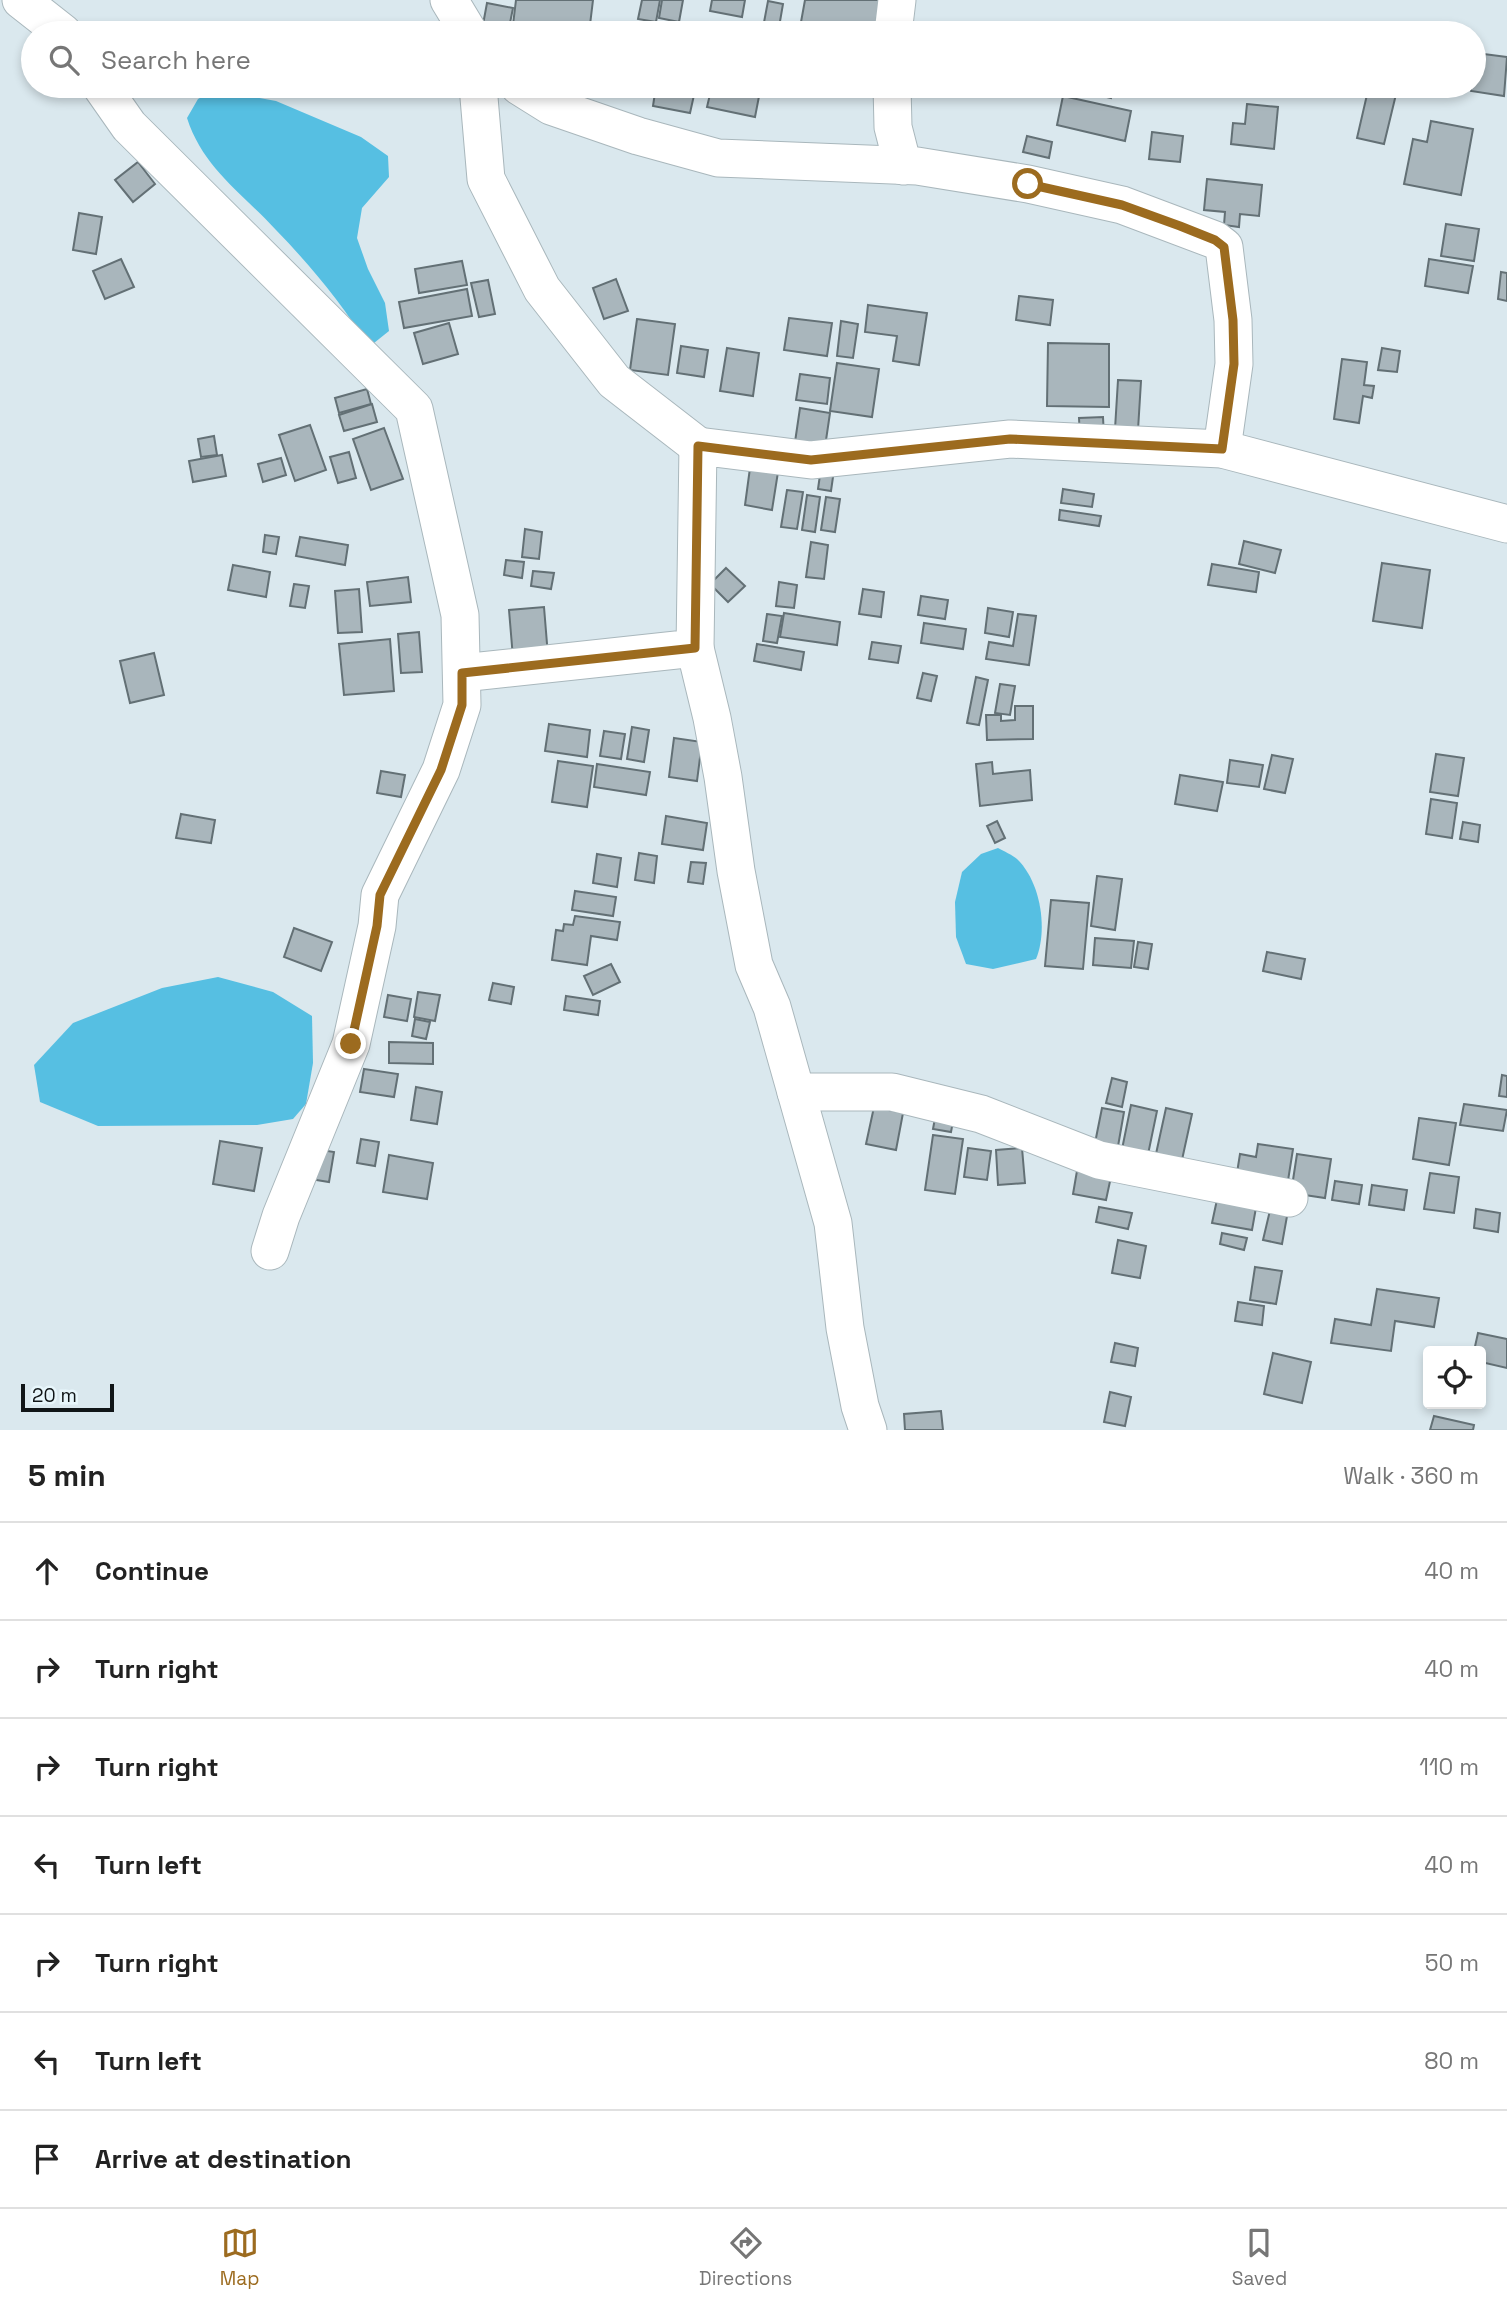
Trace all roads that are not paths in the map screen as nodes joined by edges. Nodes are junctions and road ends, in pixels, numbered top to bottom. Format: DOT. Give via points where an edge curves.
graph roads {
  1 [pos="21,0"];
  2 [pos="449,0"];
  3 [pos="897,0"];
  4 [pos="48,21"];
  5 [pos="462,21"];
  6 [pos="894,21"];
  7 [pos="110,98"];
  8 [pos="479,98"];
  9 [pos="538,98"];
  10 [pos="892,98"];
  11 [pos="903,166"];
  12 [pos="698,446"];
  13 [pos="1222,449"];
  14 [pos="1507,524"];
  15 [pos="695,648"];
  16 [pos="462,673"];
  17 [pos="796,1092"];
  18 [pos="1289,1198"];
  19 [pos="270,1251"];
  20 [pos="868,1430"];
  1 -- 4 [label="street"];
  2 -- 5 [label="street"];
  3 -- 6 [label="street"];
  7 -- 16 [label="street" via="129,126 414,410 460,615"];
  8 -- 12 [label="street" via="486,179 542,289 614,381"];
  9 -- 11 [label="street" via="638,136 718,158"];
  10 -- 11 [label="street" via="893,127"];
  11 -- 13 [label="street" via="1028,184 1122,205 1224,247 1234,364"];
  12 -- 13 [label="street" via="811,460 1010,439"];
  12 -- 15 [label="street"];
  13 -- 14 [label="street"];
  15 -- 16 [label="street"];
  15 -- 17 [label="street" via="715,730 754,965 772,1007"];
  16 -- 19 [label="street" via="462,705 441,770 380,895 351,1044"];
  17 -- 18 [label="street" via="892,1092 981,1114 1099,1160"];
  17 -- 20 [label="street" via="833,1223 845,1328"];
}
